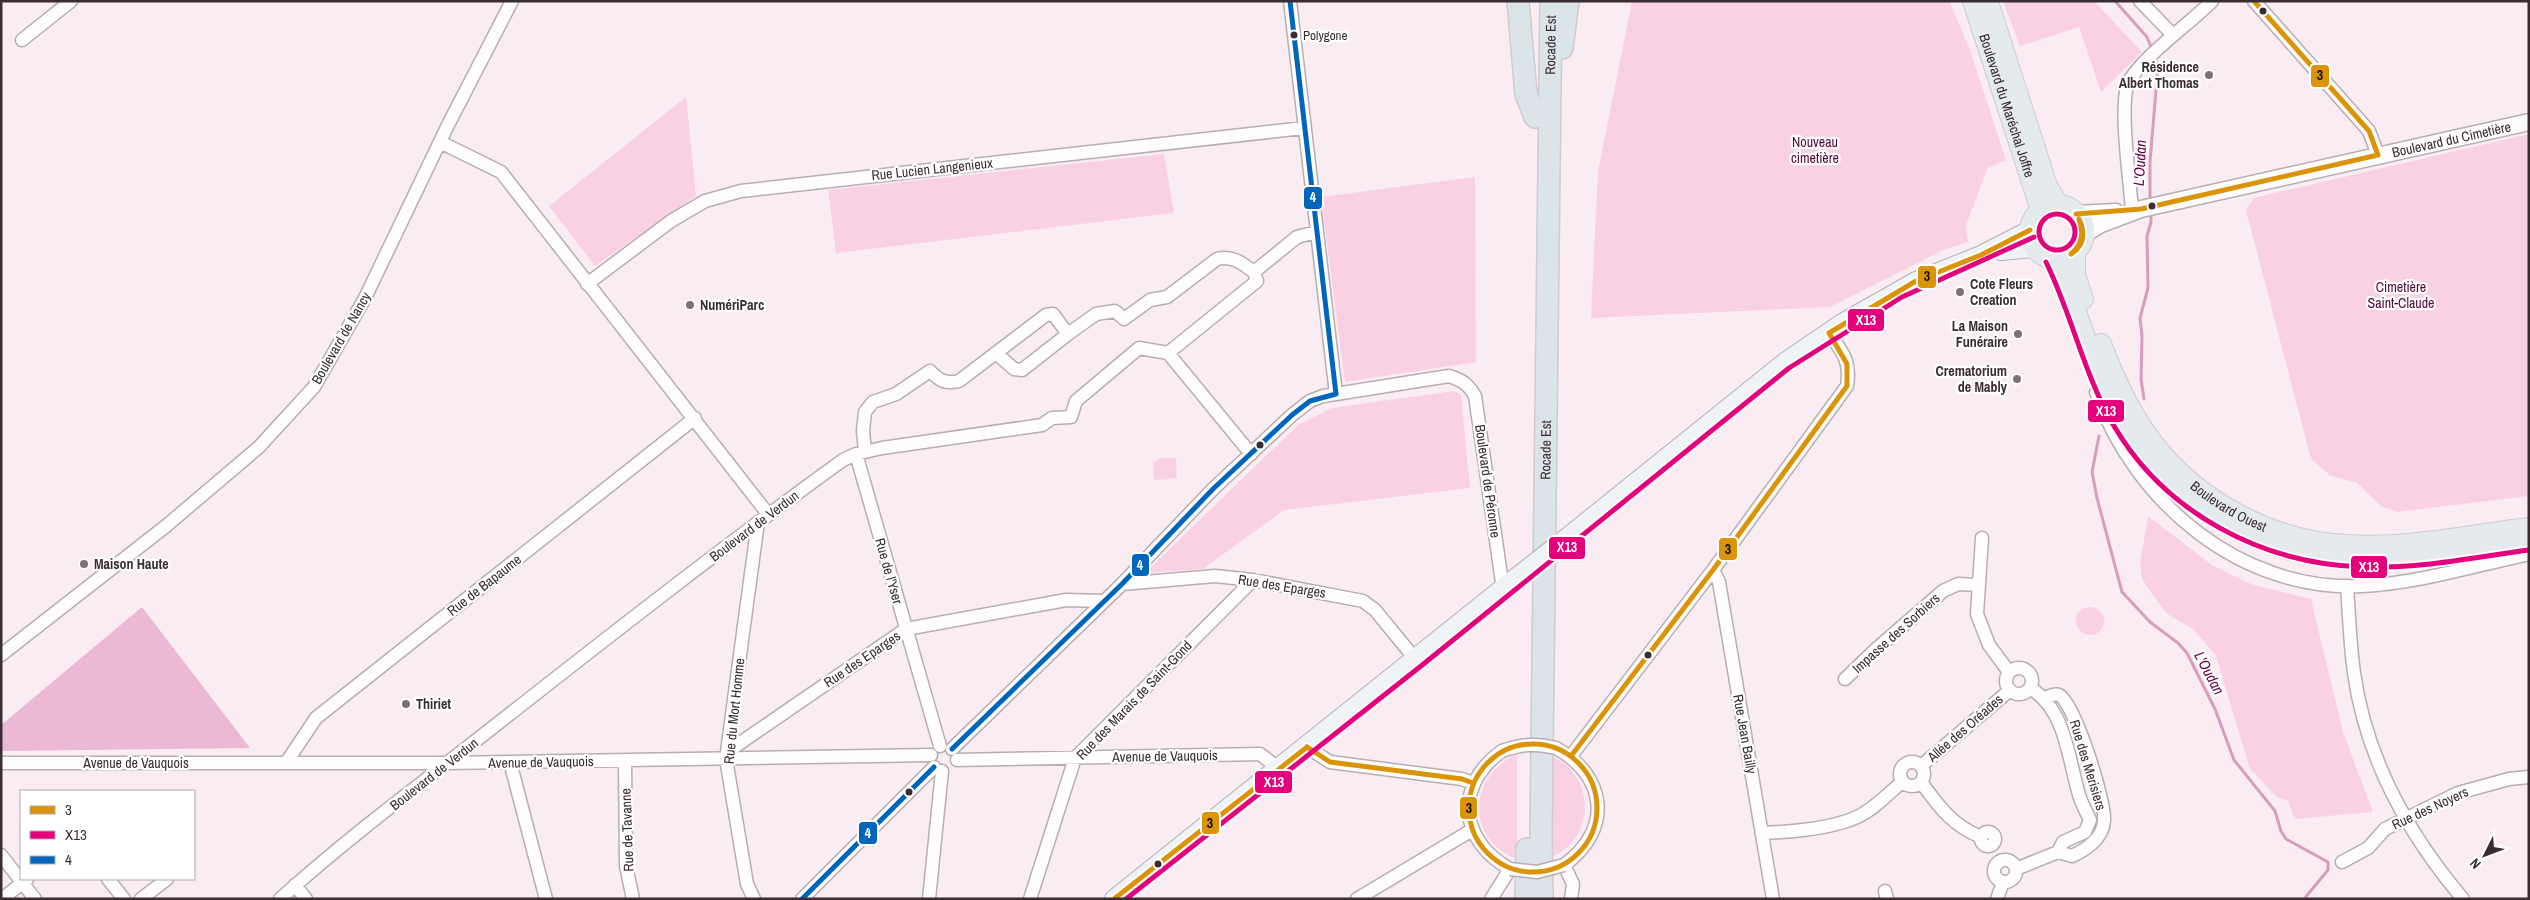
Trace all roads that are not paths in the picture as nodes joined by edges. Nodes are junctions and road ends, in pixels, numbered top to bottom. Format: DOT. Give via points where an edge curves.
graph roads {
  1 [pos="71,1"];
  2 [pos="512,1"];
  3 [pos="1290,1"];
  4 [pos="1518,1"];
  5 [pos="1536,1"];
  6 [pos="1551,1"];
  7 [pos="1568,1"];
  8 [pos="1973,1"];
  9 [pos="1988,1"];
  10 [pos="2140,1"];
  11 [pos="2212,1"];
  12 [pos="2254,1"];
  13 [pos="2173,35"];
  14 [pos="22,40"];
  15 [pos="1534,117"];
  16 [pos="2529,122"];
  17 [pos="1304,128"];
  18 [pos="440,142"];
  19 [pos="2378,155"];
  20 [pos="1548,158"];
  21 [pos="2143,208"];
  22 [pos="2059,210"];
  23 [pos="1316,232"];
  24 [pos="2032,239"];
  25 [pos="2079,244"];
  26 [pos="2053,259"];
  27 [pos="1254,272"];
  28 [pos="587,284"];
  29 [pos="2083,310"];
  30 [pos="1829,333"];
  31 [pos="1068,334"];
  32 [pos="1168,353"];
  33 [pos="997,354"];
  34 [pos="1336,394"];
  35 [pos="695,418"];
  36 [pos="861,452"];
  37 [pos="1250,454"];
  38 [pos="763,518"];
  39 [pos="2529,528"];
  40 [pos="1982,538"];
  41 [pos="2529,542"];
  42 [pos="2529,554"];
  43 [pos="1713,570"];
  44 [pos="1253,580"];
  45 [pos="1122,584"];
  46 [pos="1508,584"];
  47 [pos="1978,585"];
  48 [pos="2347,586"];
  49 [pos="1104,601"];
  50 [pos="906,629"];
  51 [pos="1,655"];
  52 [pos="1416,660"];
  53 [pos="2009,672"];
  54 [pos="1845,679"];
  55 [pos="2030,688"];
  56 [pos="2010,690"];
  57 [pos="2044,698"];
  58 [pos="1307,747"];
  59 [pos="955,754"];
  60 [pos="727,756"];
  61 [pos="1571,756"];
  62 [pos="1075,758"];
  63 [pos="937,760"];
  64 [pos="625,761"];
  65 [pos="510,762"];
  66 [pos="1,763"];
  67 [pos="286,763"];
  68 [pos="448,763"];
  69 [pos="1921,766"];
  70 [pos="1278,768"];
  71 [pos="2529,777"];
  72 [pos="1902,782"];
  73 [pos="1921,782"];
  74 [pos="1473,783"];
  75 [pos="2406,819"];
  76 [pos="1472,830"];
  77 [pos="1762,833"];
  78 [pos="2058,852"];
  79 [pos="1,855"];
  80 [pos="2001,861"];
  81 [pos="2342,862"];
  82 [pos="1564,865"];
  83 [pos="1510,869"];
  84 [pos="2016,869"];
  85 [pos="20,876"];
  86 [pos="109,880"];
  87 [pos="166,880"];
  88 [pos="25,881"];
  89 [pos="2003,882"];
  90 [pos="296,885"];
  91 [pos="2,899"];
  92 [pos="35,899"];
  93 [pos="124,899"];
  94 [pos="141,899"];
  95 [pos="280,899"];
  96 [pos="306,899"];
  97 [pos="546,899"];
  98 [pos="633,899"];
  99 [pos="754,899"];
  100 [pos="802,899"];
  101 [pos="929,899"];
  102 [pos="1030,899"];
  103 [pos="1114,899"];
  104 [pos="1357,899"];
  105 [pos="1491,899"];
  106 [pos="1526,899"];
  107 [pos="1542,899"];
  108 [pos="1571,899"];
  109 [pos="1773,899"];
  110 [pos="1996,899"];
  111 [pos="2463,899"];
  1 -- 14 [label="street"];
  2 -- 18 [label="street, Boulevard de Nancy"];
  3 -- 17 [label="street"];
  4 -- 15 [label="highway" via="1526,94"];
  5 -- 15 [label="highway, Rocade Est"];
  6 -- 20 [label="highway, Rocade Est"];
  7 -- 20 [label="highway" via="1555,143"];
  8 -- 22 [label="main road, Boulevard du Maréchal Joffre"];
  9 -- 22 [label="main road, Boulevard du Maréchal Joffre" via="2047,186"];
  10 -- 13 [label="street"];
  11 -- 13 [label="street" via="2185,28"];
  12 -- 19 [label="street" via="2369,130"];
  13 -- 21 [label="street" via="2128,83 2125,108"];
  15 -- 106 [label="highway, Rocade Est"];
  16 -- 19 [label="street, Boulevard du Cimetière"];
  17 -- 23 [label="street"];
  17 -- 28 [label="street, Rue Lucien Langenieux" via="742,191 704,201 679,216"];
  18 -- 28 [label="street" via="501,172"];
  18 -- 51 [label="street, Boulevard de Nancy" via="365,298 314,386 230,471 166,526"];
  19 -- 21 [label="street, Boulevard du Cimetière"];
  20 -- 107 [label="highway, Rocade Est"];
  21 -- 22 [label="street, Boulevard du Cimetière" via="2083,215"];
  21 -- 25 [label="street, Boulevard du Cimetière" via="2101,224"];
  22 -- 24 [label="main road" via="2034,218"];
  22 -- 25 [label="main road" via="2083,227"];
  23 -- 27 [label="street" via="1297,237"];
  23 -- 34 [label="street"];
  24 -- 26 [label="main road" via="2042,255"];
  24 -- 30 [label="main road" via="1980,254 1916,281"];
  25 -- 26 [label="main road" via="2063,259"];
  25 -- 29 [label="main road, Boulevard Ouest" via="2075,275"];
  26 -- 29 [label="main road, Boulevard Ouest"];
  27 -- 31 [label="street" via="1236,260 1217,259 1167,297 1150,300 1124,319 1115,311 1096,314"];
  27 -- 32 [label="street" via="1257,282"];
  28 -- 35 [label="street"];
  29 -- 39 [label="main road, Boulevard Ouest" via="2133,414 2162,454 2210,498 2241,515 2316,543 2336,544 2376,545"];
  29 -- 41 [label="main road, Boulevard Ouest" via="2103,387 2122,424 2147,459 2186,498 2214,518 2261,541 2308,555 2364,560"];
  29 -- 48 [label="street" via="2094,386 2107,421 2143,478 2171,510 2205,539 2238,558 2315,584"];
  30 -- 43 [label="street" via="1846,357 1847,386"];
  30 -- 46 [label="main road, bridge" via="1785,362"];
  31 -- 33 [label="street" via="1022,370 1014,369"];
  31 -- 33 [label="street" via="1053,314"];
  32 -- 36 [label="street, Boulevard de Verdun" via="1138,348 1076,401 1071,417 1052,418 1042,425"];
  32 -- 37 [label="street"];
  33 -- 36 [label="street, Rue de l'Yser" via="959,381 940,381 930,371 896,394 873,402 864,412"];
  34 -- 37 [label="street" via="1310,401"];
  34 -- 46 [label="street, Boulevard de Péronne" via="1449,376 1470,386 1476,396"];
  35 -- 38 [label="street"];
  35 -- 67 [label="street, Rue de Bapaume" via="316,718"];
  36 -- 38 [label="street, Boulevard de Verdun" via="843,460"];
  36 -- 50 [label="street, Rue de l'Yser"];
  37 -- 45 [label="street"];
  38 -- 60 [label="street, Rue du Mort Homme"];
  38 -- 68 [label="street, Boulevard de Verdun"];
  40 -- 47 [label="street"];
  42 -- 48 [label="street" via="2390,583"];
  43 -- 61 [label="street"];
  43 -- 77 [label="street, Rue Jean Bailly" via="1718,582"];
  44 -- 45 [label="street, Rue des Eparges" via="1215,576"];
  44 -- 52 [label="street, Rue des Eparges" via="1363,601"];
  44 -- 62 [label="street, Rue des Marais de Saint-Gond"];
  45 -- 49 [label="street"];
  46 -- 52 [label="main road"];
  47 -- 53 [label="street" via="1977,614 1984,636"];
  47 -- 54 [label="street, Impasse des Sorbiers" via="1958,584 1943,591"];
  48 -- 75 [label="street" via="2351,648 2361,710 2381,770"];
  49 -- 50 [label="street, Rue des Eparges" via="1066,600"];
  49 -- 59 [label="street"];
  50 -- 60 [label="street, Rue des Eparges"];
  50 -- 63 [label="street, Rue de l'Yser"];
  52 -- 58 [label="main road"];
  53 -- 55 [label="street" via="2018,668 2027,670 2032,678"];
  53 -- 56 [label="street, Allée des Oréades" via="2006,681"];
  55 -- 56 [label="street, Allée des Oréades" via="2023,694"];
  55 -- 57 [label="street, Rue des Merisiers"];
  56 -- 69 [label="street, Allée des Oréades"];
  57 -- 78 [label="street, Rue des Merisiers" via="2061,727 2078,794 2090,820 2085,832 2064,842"];
  57 -- 78 [label="street, Rue des Merisiers" via="2054,694 2066,702 2078,726 2103,804 2104,822 2093,843 2072,856"];
  58 -- 70 [label="main road"];
  58 -- 74 [label="street" via="1330,762"];
  59 -- 62 [label="street, Avenue de Vauquois"];
  59 -- 63 [label="street, Avenue de Vauquois" via="945,745"];
  59 -- 63 [label="street" via="950,770"];
  60 -- 63 [label="street, Avenue de Vauquois"];
  60 -- 64 [label="street, Avenue de Vauquois"];
  60 -- 99 [label="street, Rue du Mort Homme" via="747,884"];
  61 -- 74 [label="street, bridge" via="1556,748 1529,744 1502,751 1490,759"];
  61 -- 82 [label="street" via="1582,765 1595,790 1597,818 1586,845"];
  62 -- 70 [label="street, Avenue de Vauquois" via="1260,754"];
  62 -- 102 [label="street, Rue des Marais de Saint-Gond"];
  63 -- 100 [label="street"];
  63 -- 101 [label="street, Rue de l'Yser"];
  64 -- 65 [label="street, Avenue de Vauquois"];
  64 -- 98 [label="street, Rue de Tavanne" via="626,866"];
  65 -- 68 [label="street, Avenue de Vauquois"];
  65 -- 97 [label="street"];
  66 -- 67 [label="street, Avenue de Vauquois"];
  67 -- 68 [label="street, Avenue de Vauquois"];
  68 -- 90 [label="street, Boulevard de Verdun"];
  69 -- 72 [label="street, Allée des Oréades" via="1914,762 1904,764 1899,772"];
  69 -- 73 [label="street, Allée des Oréades" via="1924,772"];
  70 -- 103 [label="main road"];
  71 -- 75 [label="street, Rue des Noyers" via="2465,790"];
  72 -- 73 [label="street" via="1912,786"];
  72 -- 77 [label="street" via="1857,817 1792,831"];
  73 -- 80 [label="street" via="1956,825 1986,841"];
  74 -- 76 [label="street" via="1469,806"];
  75 -- 81 [label="street, Rue des Noyers" via="2385,829 2368,848"];
  75 -- 111 [label="street" via="2438,870"];
  76 -- 83 [label="street" via="1487,853"];
  76 -- 104 [label="street"];
  77 -- 109 [label="street, Rue Jean Bailly"];
  78 -- 84 [label="street, Rue des Merisiers"];
  79 -- 85 [label="street"];
  80 -- 84 [label="street" via="2011,862"];
  80 -- 89 [label="street" via="1996,865 1995,873"];
  82 -- 83 [label="street, bridge" via="1537,872"];
  82 -- 108 [label="street" via="1573,884"];
  83 -- 105 [label="street"];
  84 -- 89 [label="street, Rue des Merisiers" via="2011,880"];
  86 -- 93 [label="street"];
  87 -- 94 [label="street"];
  88 -- 91 [label="street"];
  88 -- 92 [label="street"];
  89 -- 110 [label="street"];
  90 -- 95 [label="street, Boulevard de Verdun"];
  90 -- 96 [label="street"];
}
